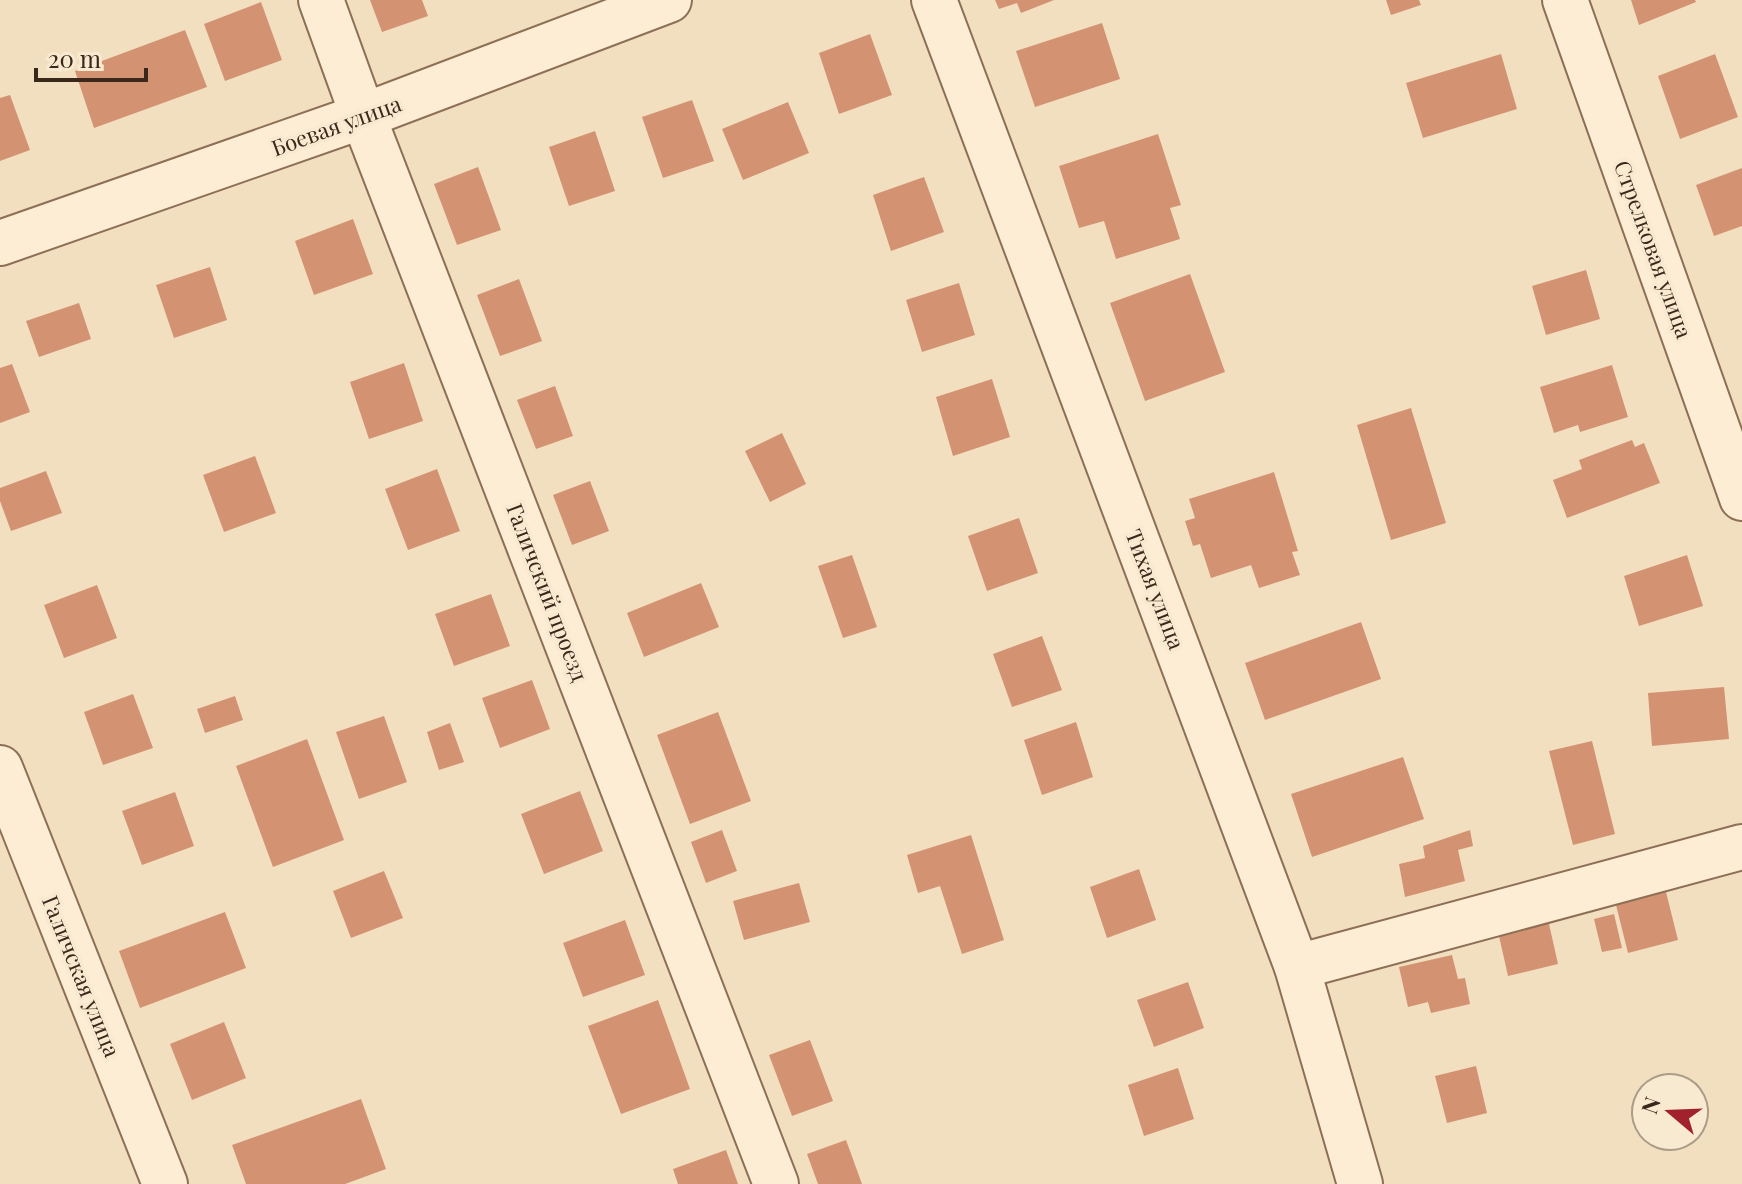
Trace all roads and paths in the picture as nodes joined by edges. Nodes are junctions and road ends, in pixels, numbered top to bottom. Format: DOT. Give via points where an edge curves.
graph roads {
  1 [pos="321,0"];
  2 [pos="669,0"];
  3 [pos="934,0"];
  4 [pos="1565,0"];
  5 [pos="363,116"];
  6 [pos="0,243"];
  7 [pos="1742,498"];
  8 [pos="0,768"];
  9 [pos="1742,847"];
  10 [pos="1297,967"];
  11 [pos="165,1184"];
  12 [pos="776,1184"];
  13 [pos="1360,1184"];
  1 -- 5 [label="street, Галичский проезд"];
  2 -- 5 [label="street, Боевая улица"];
  3 -- 10 [label="street, Тихая улица"];
  4 -- 7 [label="street, Стрелковая улица"];
  5 -- 6 [label="street, Боевая улица"];
  5 -- 12 [label="street, Галичский проезд"];
  8 -- 11 [label="street, Галичская улица"];
  9 -- 10 [label="street"];
  10 -- 13 [label="street, Тихая улица"];
}
